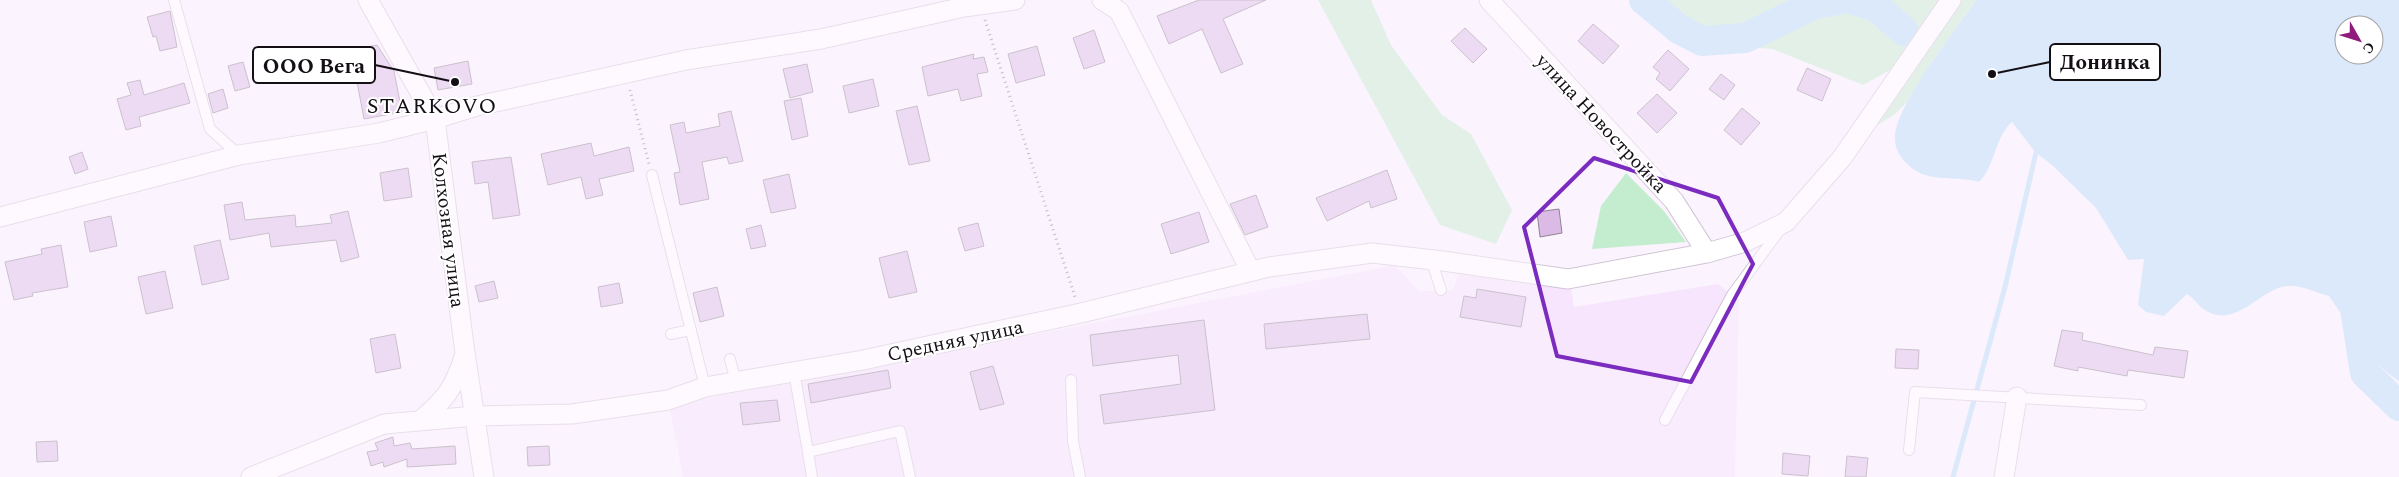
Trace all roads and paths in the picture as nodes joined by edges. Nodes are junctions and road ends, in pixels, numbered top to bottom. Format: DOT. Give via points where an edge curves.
graph roads {
  1 [pos="174,0"];
  2 [pos="368,0"];
  3 [pos="1015,0"];
  4 [pos="1102,0"];
  5 [pos="1489,0"];
  6 [pos="1951,0"];
  7 [pos="968,4"];
  8 [pos="626,75"];
  9 [pos="435,120"];
  10 [pos="239,155"];
  11 [pos="652,175"];
  12 [pos="0,217"];
  13 [pos="1786,222"];
  14 [pos="1707,253"];
  15 [pos="1431,260"];
  16 [pos="1250,270"];
  17 [pos="1441,290"];
  18 [pos="1081,313"];
  19 [pos="691,330"];
  20 [pos="670,334"];
  21 [pos="465,353"];
  22 [pos="730,359"];
  23 [pos="794,372"];
  24 [pos="1071,380"];
  25 [pos="736,382"];
  26 [pos="705,387"];
  27 [pos="2017,397"];
  28 [pos="2141,405"];
  29 [pos="476,416"];
  30 [pos="1665,420"];
  31 [pos="420,421"];
  32 [pos="1909,450"];
  33 [pos="808,452"];
  34 [pos="251,477"];
  35 [pos="484,477"];
  36 [pos="812,477"];
  37 [pos="910,477"];
  38 [pos="1080,477"];
  39 [pos="2004,477"];
  1 -- 10 [label="lane" via="210,129"];
  2 -- 9 [label="street, Колхозная улица"];
  3 -- 7 [label="street"];
  4 -- 16 [label="street" via="1119,11"];
  5 -- 14 [label="street, улица Новостройка" via="1674,201"];
  6 -- 13 [label="street" via="1842,158"];
  7 -- 8 [label="street" via="821,39 686,60"];
  7 -- 18 [label="path"];
  8 -- 9 [label="street" via="477,106"];
  8 -- 11 [label="path"];
  9 -- 10 [label="street" via="379,133"];
  9 -- 21 [label="street, Колхозная улица"];
  10 -- 12 [label="street"];
  11 -- 19 [label="lane"];
  13 -- 14 [label="street, Средняя улица" via="1745,242"];
  13 -- 30 [label="lane" via="1732,295"];
  14 -- 15 [label="street, Средняя улица" via="1568,279"];
  15 -- 16 [label="street, Средняя улица" via="1372,253"];
  15 -- 17 [label="lane"];
  16 -- 18 [label="street, Средняя улица"];
  18 -- 23 [label="street, Средняя улица"];
  19 -- 20 [label="lane"];
  19 -- 26 [label="lane"];
  21 -- 29 [label="street, Колхозная улица"];
  21 -- 31 [label="street" via="457,379 444,400"];
  22 -- 25 [label="lane"];
  23 -- 25 [label="street, Средняя улица"];
  23 -- 33 [label="lane"];
  24 -- 38 [label="lane" via="1073,441"];
  25 -- 26 [label="street, Средняя улица"];
  26 -- 29 [label="street, Средняя улица" via="668,400 572,414"];
  27 -- 28 [label="lane"];
  27 -- 32 [label="lane" via="1915,392"];
  27 -- 39 [label="street"];
  29 -- 31 [label="street, Средняя улица"];
  29 -- 35 [label="street, Колхозная улица"];
  31 -- 34 [label="street, Средняя улица" via="384,424"];
  33 -- 36 [label="lane"];
  33 -- 37 [label="lane" via="900,431"];
}
